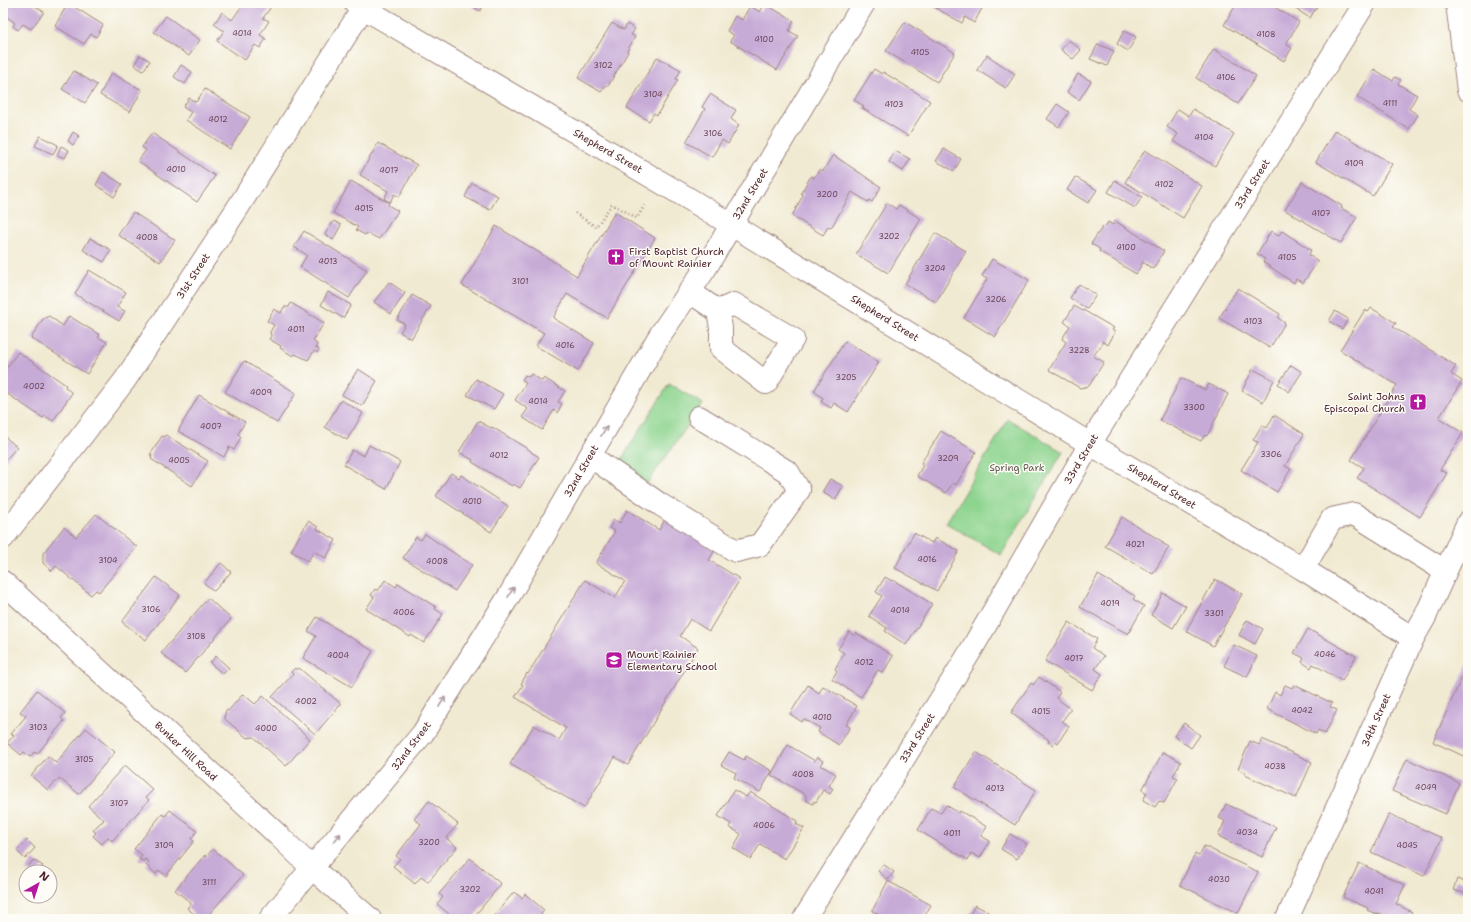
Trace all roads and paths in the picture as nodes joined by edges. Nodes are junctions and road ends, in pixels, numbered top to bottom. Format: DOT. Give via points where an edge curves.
graph roads {
  1 [pos="864,3"];
  2 [pos="1365,3"];
  3 [pos="1457,3"];
  4 [pos="362,5"];
  5 [pos="1468,90"];
  6 [pos="648,199"];
  7 [pos="575,213"];
  8 [pos="731,225"];
  9 [pos="690,292"];
  10 [pos="718,311"];
  11 [pos="699,417"];
  12 [pos="1090,444"];
  13 [pos="590,456"];
  14 [pos="1468,522"];
  15 [pos="3,538"];
  16 [pos="1303,569"];
  17 [pos="1445,571"];
  18 [pos="3,582"];
  19 [pos="1413,638"];
  20 [pos="312,868"];
  21 [pos="270,919"];
  22 [pos="370,919"];
  23 [pos="804,919"];
  24 [pos="1287,919"];
  1 -- 8 [label="street, 32nd Street"];
  2 -- 12 [label="street, 33rd Street"];
  3 -- 5 [label="street"];
  4 -- 8 [label="street, Shepherd Street"];
  4 -- 15 [label="street, 31st Street" via="237,209 125,380"];
  6 -- 7 [label="path" via="636,218 612,204 596,227"];
  8 -- 9 [label="street, 32nd Street"];
  8 -- 12 [label="street, Shepherd Street"];
  9 -- 10 [label="street"];
  13 -- 9 [label="street, 32nd Street, one-way" via="660,335"];
  11 -- 13 [label="street" via="788,472 799,490 760,545 736,551 661,505"];
  12 -- 16 [label="street, Shepherd Street"];
  12 -- 23 [label="street, 33rd Street" via="970,652"];
  20 -- 13 [label="street, 32nd Street, one-way" via="423,733 508,596"];
  14 -- 17 [label="street, 34th Street"];
  16 -- 17 [label="street" via="1332,519 1354,514"];
  16 -- 19 [label="street, Shepherd Street"];
  17 -- 19 [label="street, 34th Street"];
  18 -- 20 [label="street, Bunker Hill Road"];
  19 -- 24 [label="street, 34th Street"];
  20 -- 21 [label="street, 32nd Street"];
  20 -- 22 [label="street, Bunker Hill Road"];
}
